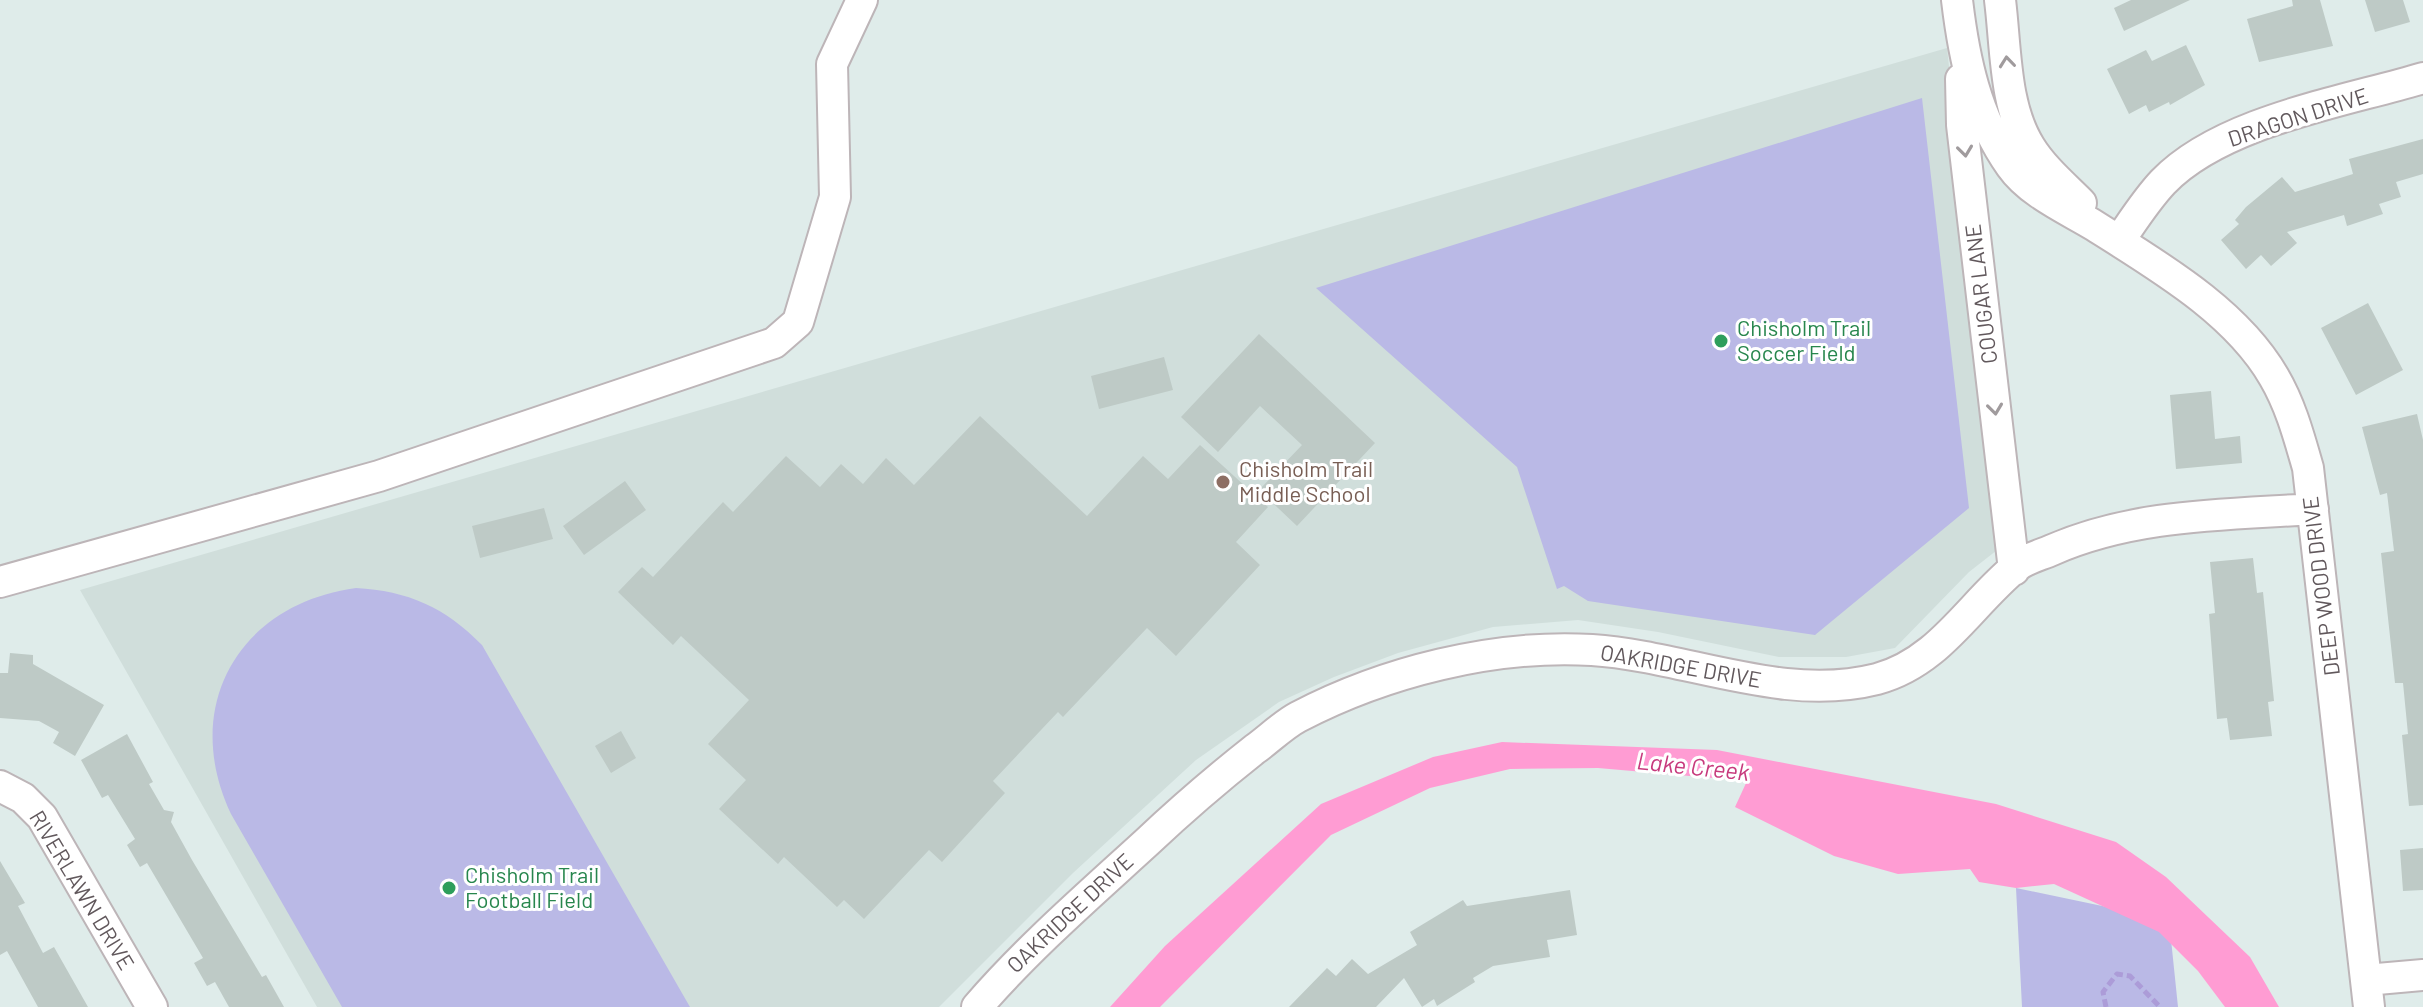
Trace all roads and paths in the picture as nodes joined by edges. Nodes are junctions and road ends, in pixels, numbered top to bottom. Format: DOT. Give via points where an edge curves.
graph roads {
  1 [pos="862,0"];
  2 [pos="2000,0"];
  3 [pos="1958,8"];
  4 [pos="2423,78"];
  5 [pos="2119,241"];
  6 [pos="2313,509"];
  7 [pos="2014,570"];
  8 [pos="0,582"];
  9 [pos="0,786"];
  10 [pos="2423,975"];
  11 [pos="2368,993"];
  12 [pos="152,1007"];
  13 [pos="977,1007"];
  14 [pos="2106,1007"];
  15 [pos="2160,1007"];
  1 -- 8 [label="street" via="832,64 835,197 798,322 774,343 379,476"];
  5 -- 2 [label="street, DEEP WOOD DRIVE, one-way" via="2025,139 2016,114"];
  3 -- 5 [label="street, DEEP WOOD DRIVE" via="1974,93 2010,165 2039,191"];
  3 -- 7 [label="street, COUGAR LANE, one-way" via="1962,125"];
  4 -- 5 [label="street, DRAGON DRIVE" via="2235,133 2164,181"];
  5 -- 6 [label="street, DEEP WOOD DRIVE" via="2215,309 2261,356 2297,429"];
  6 -- 7 [label="street, OAKRIDGE DRIVE" via="2121,526 2085,535"];
  6 -- 11 [label="street, DEEP WOOD DRIVE"];
  7 -- 13 [label="street, OAKRIDGE DRIVE" via="1928,654 1871,680 1781,684 1629,654 1548,650 1441,666 1296,718 1205,788 1011,967"];
  9 -- 12 [label="street, RIVERLAWN DRIVE" via="23,798 42,817"];
  10 -- 11 [label="street"];
  14 -- 15 [label="path" via="2103,992 2117,974 2130,976"];
}
